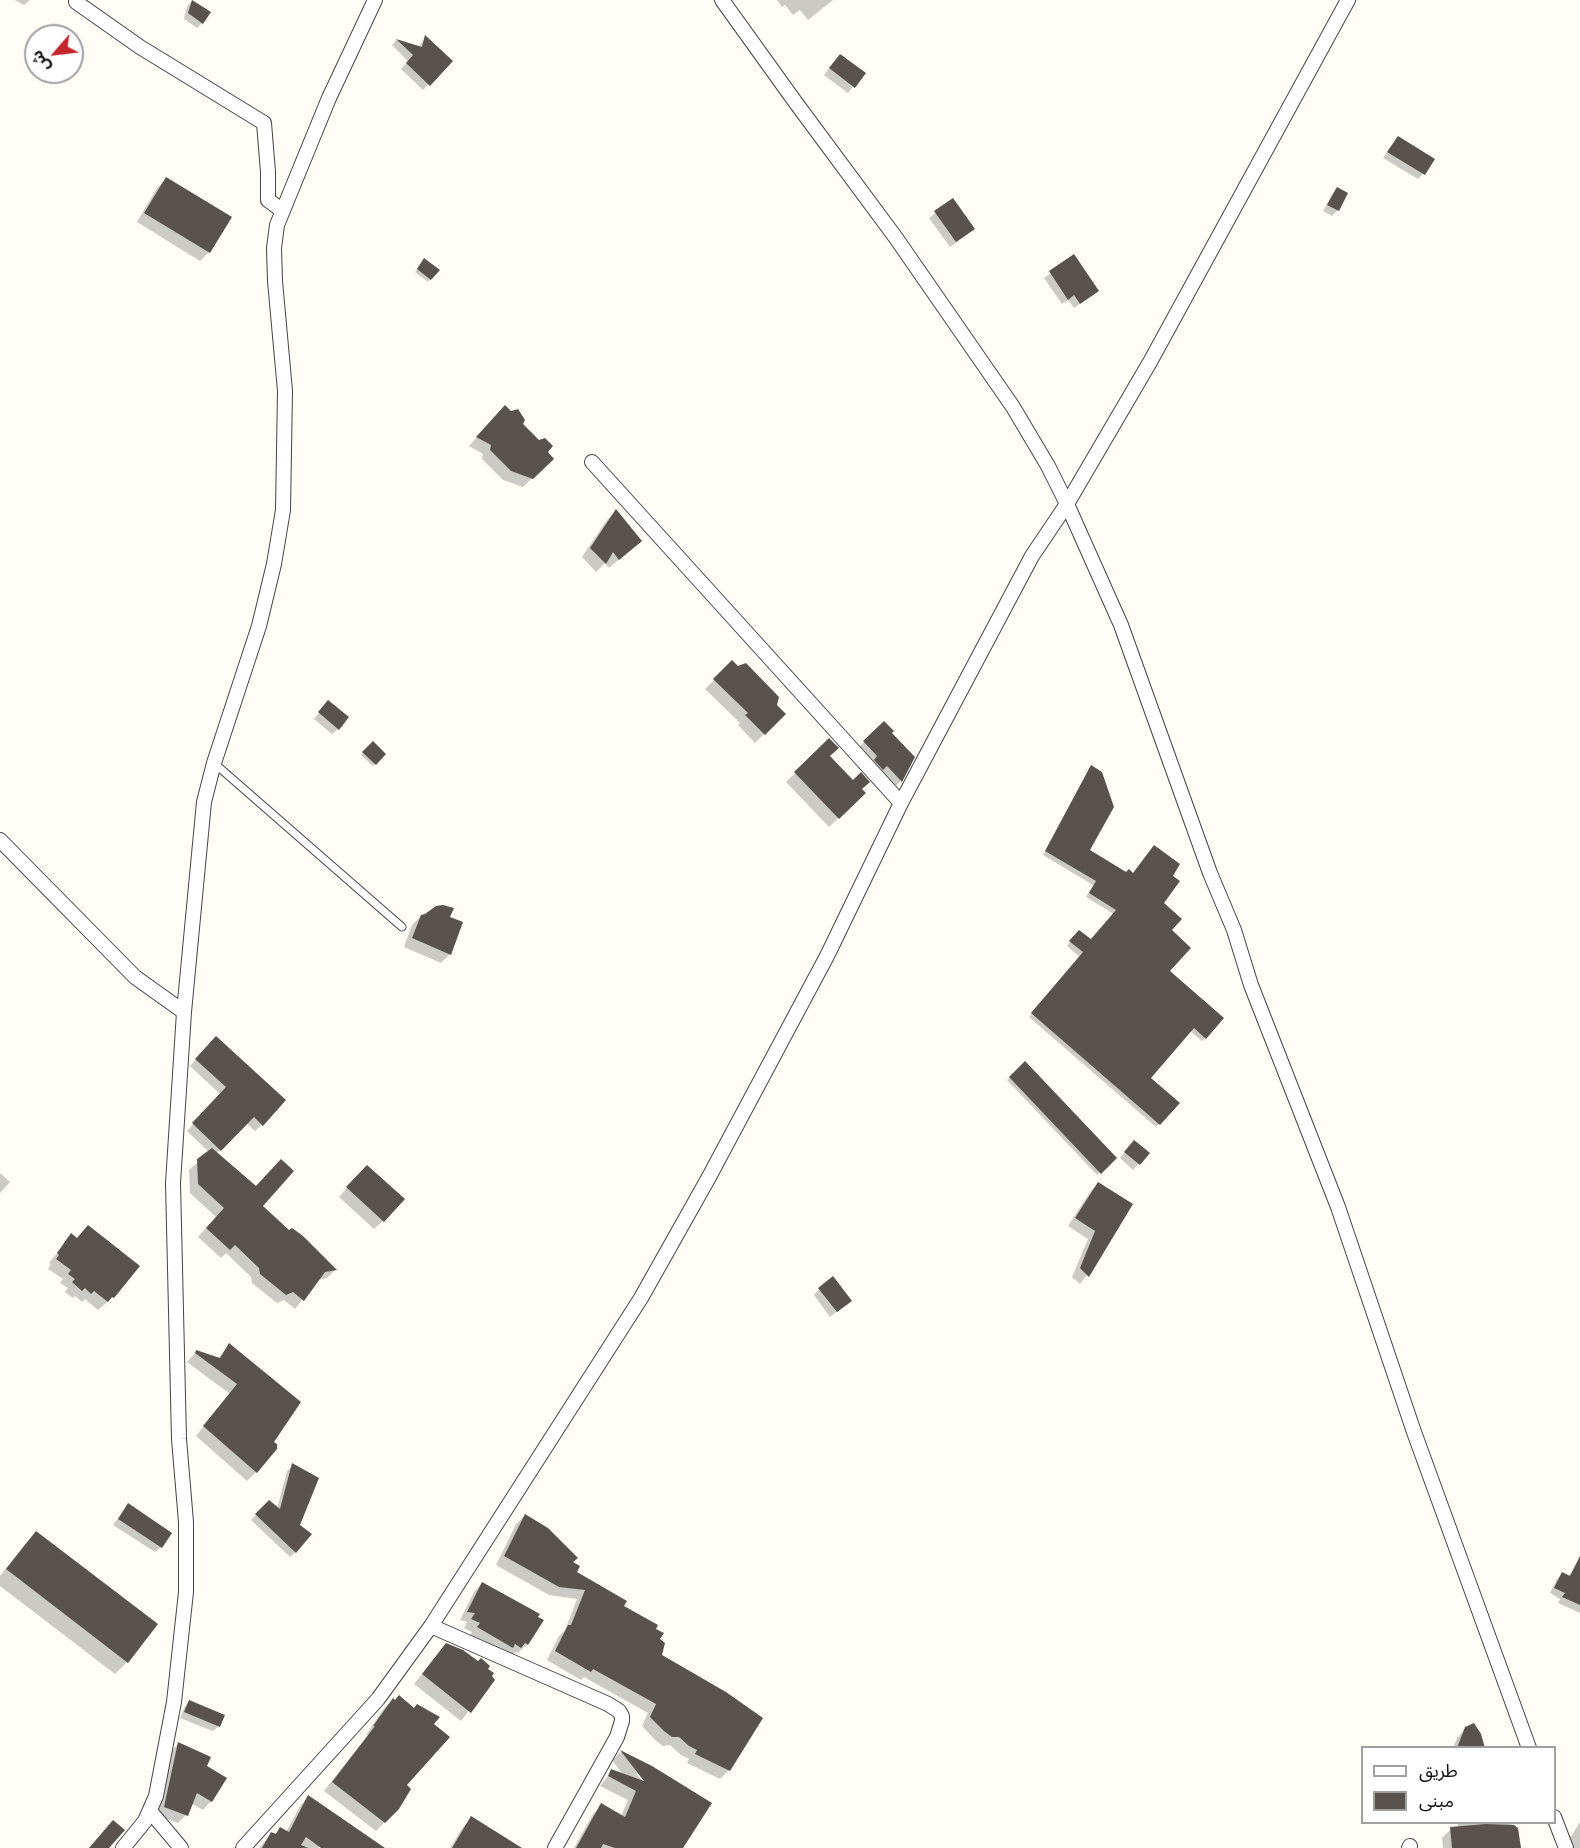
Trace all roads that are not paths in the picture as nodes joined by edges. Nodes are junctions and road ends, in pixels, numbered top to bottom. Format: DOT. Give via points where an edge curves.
graph roads {
  1 [pos="375,0"];
  2 [pos="722,0"];
  3 [pos="1348,0"];
  4 [pos="76,2"];
  5 [pos="283,211"];
  6 [pos="592,462"];
  7 [pos="1067,504"];
  8 [pos="214,763"];
  9 [pos="901,803"];
  10 [pos="0,840"];
  11 [pos="402,927"];
  12 [pos="184,1012"];
  13 [pos="431,1626"];
  14 [pos="1528,1746"];
  15 [pos="150,1811"];
  16 [pos="1556,1822"];
  17 [pos="123,1848"];
  18 [pos="182,1848"];
  19 [pos="243,1848"];
  20 [pos="555,1848"];
  21 [pos="1566,1848"];
  1 -- 5 [label="street"];
  2 -- 7 [label="street" via="896,238 1013,407"];
  3 -- 7 [label="street" via="1150,362"];
  4 -- 5 [label="street" via="140,47 264,123 268,200"];
  5 -- 8 [label="street" via="277,225 274,281 285,391 283,510 259,626"];
  6 -- 9 [label="street"];
  7 -- 9 [label="street" via="1032,556"];
  7 -- 14 [label="street" via="1122,625 1251,985 1338,1207 1422,1454"];
  8 -- 11 [label="lane"];
  8 -- 12 [label="street" via="204,802"];
  9 -- 13 [label="street" via="822,966 641,1298"];
  10 -- 12 [label="street" via="135,977"];
  12 -- 15 [label="street" via="173,1183 186,1592 174,1702"];
  13 -- 19 [label="street" via="378,1699"];
  13 -- 20 [label="street" via="608,1704 622,1716 617,1737"];
  15 -- 17 [label="street"];
  15 -- 18 [label="street"];
  16 -- 21 [label="street"];
}
